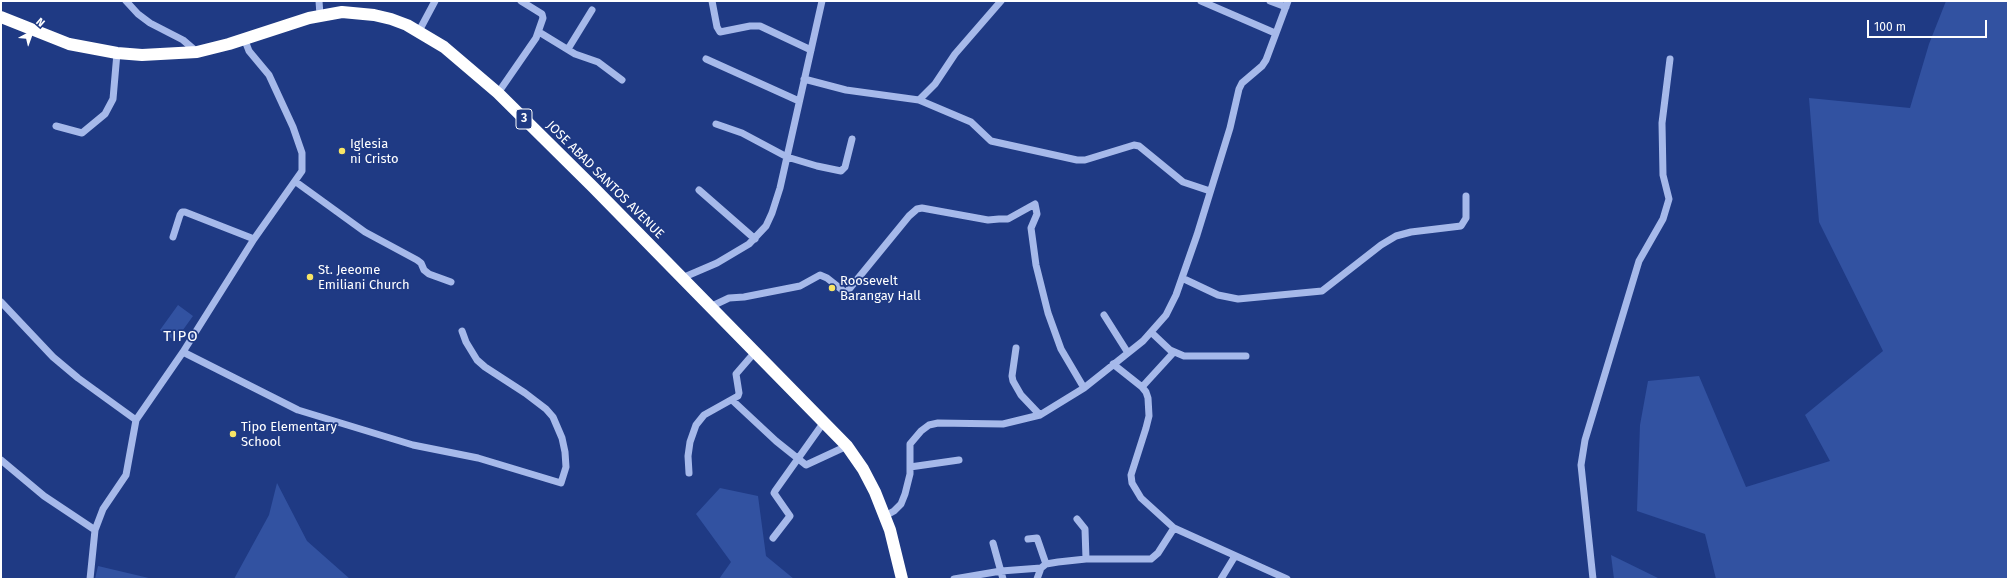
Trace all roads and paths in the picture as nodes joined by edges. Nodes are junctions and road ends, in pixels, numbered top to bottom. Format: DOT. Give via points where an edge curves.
graph roads {
  1 [pos="126,1"];
  2 [pos="319,1"];
  3 [pos="435,1"];
  4 [pos="521,1"];
  5 [pos="712,1"];
  6 [pos="822,1"];
  7 [pos="1002,1"];
  8 [pos="1201,1"];
  9 [pos="1270,1"];
  10 [pos="1287,4"];
  11 [pos="592,10"];
  12 [pos="320,15"];
  13 [pos="1,17"];
  14 [pos="419,31"];
  15 [pos="539,32"];
  16 [pos="1275,33"];
  17 [pos="244,38"];
  18 [pos="568,49"];
  19 [pos="811,50"];
  20 [pos="197,52"];
  21 [pos="117,54"];
  22 [pos="706,59"];
  23 [pos="1670,59"];
  24 [pos="804,79"];
  25 [pos="622,80"];
  26 [pos="498,93"];
  27 [pos="919,100"];
  28 [pos="799,101"];
  29 [pos="716,124"];
  30 [pos="56,126"];
  31 [pos="852,139"];
  32 [pos="787,157"];
  33 [pos="296,182"];
  34 [pos="699,190"];
  35 [pos="1210,191"];
  36 [pos="1466,196"];
  37 [pos="173,237"];
  38 [pos="755,239"];
  39 [pos="254,240"];
  40 [pos="682,278"];
  41 [pos="1182,278"];
  42 [pos="451,282"];
  43 [pos="1,302"];
  44 [pos="710,307"];
  45 [pos="1104,315"];
  46 [pos="462,331"];
  47 [pos="1152,333"];
  48 [pos="1016,348"];
  49 [pos="183,352"];
  50 [pos="755,352"];
  51 [pos="1174,352"];
  52 [pos="1128,353"];
  53 [pos="1246,356"];
  54 [pos="1114,364"];
  55 [pos="1142,387"];
  56 [pos="1084,388"];
  57 [pos="732,400"];
  58 [pos="1040,414"];
  59 [pos="136,420"];
  60 [pos="824,422"];
  61 [pos="847,446"];
  62 [pos="797,458"];
  63 [pos="1,460"];
  64 [pos="959,460"];
  65 [pos="910,467"];
  66 [pos="690,472"];
  67 [pos="885,516"];
  68 [pos="1078,519"];
  69 [pos="1174,528"];
  70 [pos="95,530"];
  71 [pos="773,538"];
  72 [pos="1028,539"];
  73 [pos="993,543"];
  74 [pos="1235,556"];
  75 [pos="1086,559"];
  76 [pos="1043,566"];
  77 [pos="1001,571"];
  78 [pos="90,579"];
  79 [pos="902,579"];
  80 [pos="954,579"];
  81 [pos="1003,579"];
  82 [pos="1037,579"];
  83 [pos="1221,579"];
  84 [pos="1286,579"];
  85 [pos="1593,579"];
  1 -- 20 [label="street" via="144,18 182,40"];
  2 -- 12 [label="street"];
  3 -- 14 [label="street"];
  4 -- 15 [label="street" via="542,14"];
  5 -- 19 [label="street" via="720,32 760,26"];
  6 -- 19 [label="street"];
  7 -- 27 [label="street"];
  8 -- 16 [label="street"];
  9 -- 10 [label="street"];
  10 -- 16 [label="street"];
  11 -- 18 [label="street"];
  12 -- 14 [label="highway, JOSE ABAD SANTOS AVENUE / 3" via="342,12 374,15"];
  12 -- 17 [label="highway, JOSE ABAD SANTOS AVENUE / 3"];
  13 -- 21 [label="highway, JOSE ABAD SANTOS AVENUE / 3" via="69,44"];
  14 -- 26 [label="highway, JOSE ABAD SANTOS AVENUE / 3" via="450,50"];
  15 -- 18 [label="street"];
  15 -- 26 [label="street"];
  16 -- 35 [label="street" via="1262,66 1242,82 1239,89 1230,128"];
  17 -- 20 [label="highway, JOSE ABAD SANTOS AVENUE / 3"];
  17 -- 33 [label="street" via="249,51 275,85 299,142 303,159 302,171"];
  18 -- 25 [label="street" via="598,62"];
  19 -- 24 [label="street"];
  20 -- 21 [label="highway, JOSE ABAD SANTOS AVENUE / 3"];
  21 -- 30 [label="street" via="113,99 105,114 82,133"];
  22 -- 28 [label="street"];
  23 -- 85 [label="street" via="1662,123 1663,175 1669,199 1663,218 1639,261 1585,440 1582,459"];
  24 -- 27 [label="street" via="846,90"];
  24 -- 28 [label="street"];
  26 -- 40 [label="highway, JOSE ABAD SANTOS AVENUE / 3"];
  27 -- 35 [label="street" via="970,122 991,141 1077,160 1085,160 1134,145 1139,146 1183,182"];
  28 -- 32 [label="street"];
  29 -- 32 [label="street" via="742,133"];
  31 -- 32 [label="street" via="845,167 841,171"];
  32 -- 38 [label="street" via="772,213 766,226"];
  33 -- 39 [label="street"];
  33 -- 42 [label="street" via="365,232 417,260 429,274"];
  34 -- 38 [label="street"];
  35 -- 41 [label="street"];
  36 -- 41 [label="street" via="1466,218 1461,226 1396,236 1322,291 1238,299 1218,295"];
  37 -- 39 [label="street" via="180,215 186,212"];
  38 -- 40 [label="street" via="735,254"];
  39 -- 49 [label="street"];
  40 -- 44 [label="highway, JOSE ABAD SANTOS AVENUE / 3"];
  41 -- 47 [label="street" via="1166,315"];
  43 -- 59 [label="street" via="53,357"];
  44 -- 50 [label="highway, JOSE ABAD SANTOS AVENUE / 3"];
  44 -- 56 [label="street" via="729,298 800,286 820,275 846,293 917,209 988,220 1008,218 1035,204 1037,214 1031,228 1036,265 1048,313 1061,349"];
  45 -- 52 [label="street"];
  46 -- 49 [label="street" via="476,360 526,393 553,417 565,452 566,467 561,483 471,456 413,445 298,410"];
  47 -- 51 [label="street"];
  47 -- 52 [label="street"];
  48 -- 58 [label="street" via="1012,368 1013,381 1021,395"];
  49 -- 59 [label="street"];
  50 -- 57 [label="street" via="736,374 739,393"];
  50 -- 60 [label="highway, JOSE ABAD SANTOS AVENUE / 3"];
  51 -- 53 [label="street" via="1184,356"];
  51 -- 55 [label="street"];
  52 -- 54 [label="street"];
  54 -- 55 [label="street"];
  54 -- 56 [label="street"];
  55 -- 69 [label="street" via="1148,398 1149,416 1132,470 1132,482 1141,498"];
  56 -- 58 [label="street"];
  57 -- 62 [label="street"];
  57 -- 66 [label="street" via="704,415 696,425 688,456"];
  58 -- 65 [label="street" via="1003,424 938,423 930,426 921,431 910,444"];
  59 -- 70 [label="street" via="126,475 103,509"];
  60 -- 61 [label="highway, JOSE ABAD SANTOS AVENUE / 3"];
  60 -- 62 [label="street"];
  61 -- 62 [label="street" via="806,465"];
  61 -- 67 [label="highway, JOSE ABAD SANTOS AVENUE / 3" via="869,480"];
  62 -- 71 [label="street" via="774,493 790,516"];
  63 -- 70 [label="street" via="44,496"];
  64 -- 65 [label="street"];
  65 -- 67 [label="street" via="909,483 901,504"];
  67 -- 79 [label="highway, JOSE ABAD SANTOS AVENUE / 3"];
  68 -- 75 [label="street" via="1086,529"];
  69 -- 74 [label="street"];
  69 -- 75 [label="street" via="1158,553 1151,559"];
  70 -- 78 [label="street"];
  72 -- 76 [label="street" via="1037,538"];
  73 -- 77 [label="street"];
  74 -- 83 [label="street"];
  74 -- 84 [label="street"];
  75 -- 76 [label="street"];
  76 -- 77 [label="street"];
  76 -- 82 [label="street"];
  77 -- 80 [label="street"];
  77 -- 81 [label="street"];
}
